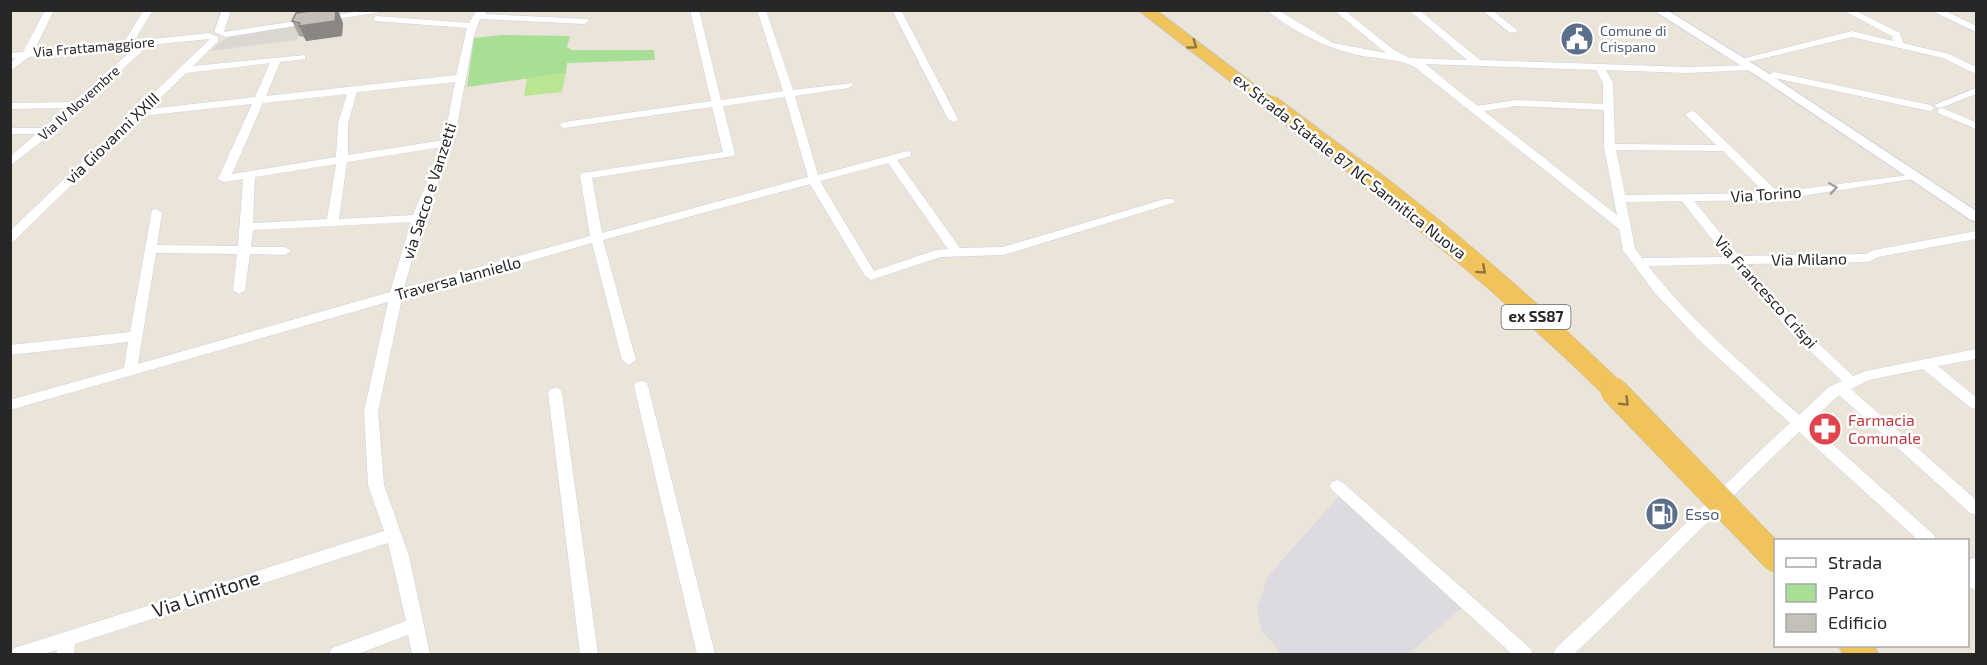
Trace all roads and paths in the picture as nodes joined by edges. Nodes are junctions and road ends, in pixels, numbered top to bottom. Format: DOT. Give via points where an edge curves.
graph roads {
  1 [pos="50,10"];
  2 [pos="149,10"];
  3 [pos="227,10"];
  4 [pos="694,10"];
  5 [pos="761,10"];
  6 [pos="896,10"];
  7 [pos="1145,10"];
  8 [pos="1271,10"];
  9 [pos="1338,10"];
  10 [pos="1413,10"];
  11 [pos="1486,10"];
  12 [pos="1658,10"];
  13 [pos="1846,10"];
  14 [pos="1934,10"];
  15 [pos="355,13"];
  16 [pos="385,14"];
  17 [pos="478,18"];
  18 [pos="584,21"];
  19 [pos="1975,27"];
  20 [pos="1513,31"];
  21 [pos="217,35"];
  22 [pos="147,42"];
  23 [pos="127,44"];
  24 [pos="1898,44"];
  25 [pos="28,51"];
  26 [pos="10,56"];
  27 [pos="302,57"];
  28 [pos="277,59"];
  29 [pos="1403,59"];
  30 [pos="1477,63"];
  31 [pos="1743,64"];
  32 [pos="1599,67"];
  33 [pos="10,68"];
  34 [pos="184,70"];
  35 [pos="1977,71"];
  36 [pos="1768,77"];
  37 [pos="461,78"];
  38 [pos="848,85"];
  39 [pos="353,90"];
  40 [pos="1977,91"];
  41 [pos="789,94"];
  42 [pos="1964,97"];
  43 [pos="260,100"];
  44 [pos="1977,102"];
  45 [pos="76,105"];
  46 [pos="716,105"];
  47 [pos="10,106"];
  48 [pos="1607,107"];
  49 [pos="1937,108"];
  50 [pos="1477,109"];
  51 [pos="140,113"];
  52 [pos="1691,114"];
  53 [pos="953,118"];
  54 [pos="564,125"];
  55 [pos="1977,126"];
  56 [pos="48,130"];
  57 [pos="10,131"];
  58 [pos="449,142"];
  59 [pos="1610,147"];
  60 [pos="1725,148"];
  61 [pos="907,154"];
  62 [pos="342,159"];
  63 [pos="891,159"];
  64 [pos="10,163"];
  65 [pos="249,175"];
  66 [pos="1913,176"];
  67 [pos="813,180"];
  68 [pos="1775,196"];
  69 [pos="1685,198"];
  70 [pos="1618,199"];
  71 [pos="1169,201"];
  72 [pos="156,213"];
  73 [pos="1977,217"];
  74 [pos="418,218"];
  75 [pos="332,223"];
  76 [pos="1624,226"];
  77 [pos="247,227"];
  78 [pos="1977,235"];
  79 [pos="10,238"];
  80 [pos="597,239"];
  81 [pos="151,249"];
  82 [pos="244,250"];
  83 [pos="285,251"];
  84 [pos="956,252"];
  85 [pos="1735,261"];
  86 [pos="1638,262"];
  87 [pos="239,290"];
  88 [pos="396,295"];
  89 [pos="136,336"];
  90 [pos="10,350"];
  91 [pos="1977,354"];
  92 [pos="629,360"];
  93 [pos="1926,364"];
  94 [pos="129,371"];
  95 [pos="641,386"];
  96 [pos="1846,386"];
  97 [pos="555,393"];
  98 [pos="1977,404"];
  99 [pos="10,405"];
  100 [pos="1799,423"];
  101 [pos="1337,486"];
  102 [pos="1977,509"];
  103 [pos="393,535"];
  104 [pos="1927,539"];
  105 [pos="1774,557"];
  106 [pos="415,625"];
  107 [pos="66,646"];
  108 [pos="20,654"];
  109 [pos="338,654"];
  110 [pos="421,654"];
  111 [pos="589,654"];
  112 [pos="706,654"];
  113 [pos="1524,654"];
  114 [pos="1563,654"];
  1 -- 25 [label="street, Via Frattamaggiore"];
  2 -- 23 [label="street"];
  3 -- 21 [label="street"];
  4 -- 46 [label="street"];
  5 -- 41 [label="street"];
  6 -- 53 [label="street"];
  7 -- 105 [label="highway, ex Strada Statale 87 NC Sannitica Nuova / ex SS87, one-way, bridge" via="1373,180 1465,254 1634,410"];
  8 -- 29 [label="street" via="1330,45"];
  9 -- 29 [label="street"];
  10 -- 30 [label="street"];
  11 -- 20 [label="street"];
  12 -- 31 [label="street"];
  13 -- 24 [label="street" via="1897,35"];
  14 -- 19 [label="street"];
  15 -- 16 [label="street, Via Frattamaggiore" via="354,19"];
  15 -- 21 [label="street, Via Frattamaggiore"];
  16 -- 17 [label="street, Via Frattamaggiore"];
  17 -- 18 [label="street, Via Frattamaggiore"];
  17 -- 37 [label="street, via Sacco e Vanzetti"];
  21 -- 22 [label="street, Via Frattamaggiore"];
  21 -- 34 [label="street, via Giovanni XXIII"];
  22 -- 23 [label="street, Via Frattamaggiore"];
  22 -- 45 [label="street, Via IV Novembre"];
  23 -- 25 [label="street, Via Frattamaggiore"];
  24 -- 31 [label="street" via="1852,34"];
  24 -- 35 [label="street" via="1946,56"];
  25 -- 26 [label="street"];
  25 -- 33 [label="street"];
  27 -- 28 [label="street"];
  28 -- 34 [label="street"];
  28 -- 43 [label="street"];
  29 -- 30 [label="street"];
  29 -- 50 [label="street" via="1419,65"];
  30 -- 32 [label="street"];
  31 -- 32 [label="street" via="1688,70"];
  31 -- 36 [label="street"];
  32 -- 48 [label="street" via="1608,83"];
  34 -- 51 [label="street, via Giovanni XXIII"];
  36 -- 49 [label="street"];
  36 -- 66 [label="street"];
  37 -- 39 [label="street"];
  37 -- 58 [label="street, via Sacco e Vanzetti"];
  38 -- 41 [label="street"];
  39 -- 43 [label="street"];
  39 -- 62 [label="street" via="343,123"];
  40 -- 42 [label="street"];
  41 -- 46 [label="street"];
  41 -- 67 [label="street"];
  42 -- 44 [label="street"];
  42 -- 49 [label="street"];
  43 -- 51 [label="street"];
  43 -- 65 [label="street" via="224,179"];
  45 -- 47 [label="street"];
  45 -- 56 [label="street, Via IV Novembre"];
  46 -- 54 [label="street"];
  46 -- 80 [label="street" via="729,154 586,175"];
  48 -- 50 [label="street" via="1516,103"];
  48 -- 59 [label="street"];
  49 -- 55 [label="street"];
  50 -- 76 [label="street"];
  51 -- 79 [label="street, via Giovanni XXIII"];
  52 -- 60 [label="street"];
  56 -- 57 [label="street"];
  56 -- 64 [label="street, Via IV Novembre"];
  58 -- 62 [label="street"];
  58 -- 74 [label="street, via Sacco e Vanzetti"];
  59 -- 60 [label="street"];
  59 -- 70 [label="street"];
  60 -- 68 [label="street"];
  61 -- 63 [label="street, Traversa Ianniello"];
  62 -- 65 [label="street"];
  62 -- 75 [label="street"];
  63 -- 67 [label="street, Traversa Ianniello"];
  63 -- 84 [label="street"];
  65 -- 77 [label="street"];
  68 -- 66 [label="street, Via Torino, one-way"];
  66 -- 73 [label="street"];
  67 -- 80 [label="street, Traversa Ianniello"];
  67 -- 84 [label="street" via="872,276 940,253"];
  68 -- 69 [label="street, Via Torino"];
  69 -- 70 [label="street, Via Torino"];
  69 -- 85 [label="street, Via Francesco Crispi"];
  70 -- 76 [label="street"];
  71 -- 84 [label="street" via="1004,251"];
  72 -- 81 [label="street"];
  74 -- 75 [label="street"];
  74 -- 88 [label="street, via Sacco e Vanzetti"];
  75 -- 77 [label="street"];
  76 -- 86 [label="street" via="1629,250"];
  77 -- 82 [label="street"];
  78 -- 85 [label="street, Via Milano" via="1868,258"];
  80 -- 88 [label="street, Traversa Ianniello"];
  80 -- 92 [label="street"];
  81 -- 82 [label="street"];
  81 -- 89 [label="street"];
  82 -- 83 [label="street"];
  82 -- 87 [label="street"];
  85 -- 86 [label="street, Via Milano"];
  85 -- 96 [label="street, Via Francesco Crispi"];
  86 -- 100 [label="street" via="1704,338"];
  88 -- 94 [label="street, Traversa Ianniello"];
  88 -- 103 [label="street, via Sacco e Vanzetti" via="371,412 376,485"];
  89 -- 90 [label="street"];
  89 -- 94 [label="street"];
  91 -- 93 [label="street"];
  93 -- 96 [label="street" via="1866,376"];
  93 -- 98 [label="street"];
  94 -- 99 [label="street, Traversa Ianniello"];
  95 -- 112 [label="street"];
  96 -- 100 [label="street"];
  96 -- 102 [label="street, Via Francesco Crispi"];
  97 -- 111 [label="street"];
  100 -- 104 [label="street"];
  100 -- 114 [label="street"];
  101 -- 113 [label="street"];
  103 -- 106 [label="street, via Sacco e Vanzetti"];
  103 -- 107 [label="street, Via Limitone"];
  106 -- 109 [label="street"];
  106 -- 110 [label="street, via Sacco e Vanzetti"];
  107 -- 108 [label="street, Via Limitone"];
}
